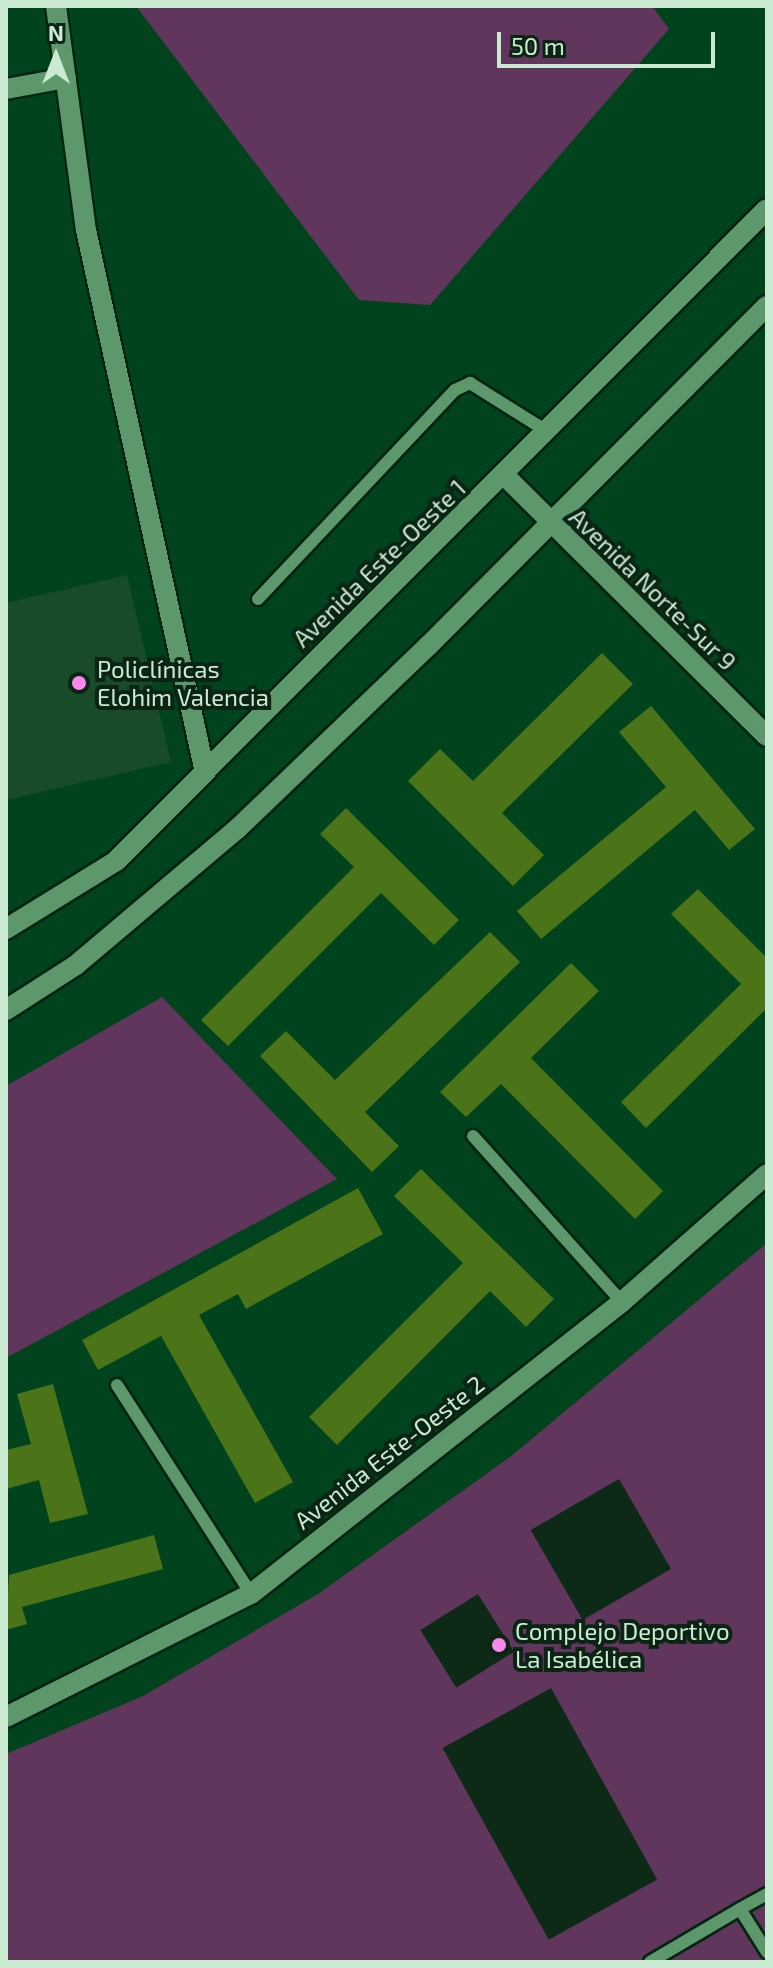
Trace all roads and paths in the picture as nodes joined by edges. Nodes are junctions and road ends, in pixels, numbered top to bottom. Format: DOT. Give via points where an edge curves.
graph roads {
  1 [pos="56,6"];
  2 [pos="66,78"];
  3 [pos="6,89"];
  4 [pos="767,209"];
  5 [pos="767,306"];
  6 [pos="548,432"];
  7 [pos="505,476"];
  8 [pos="550,526"];
  9 [pos="258,599"];
  10 [pos="767,736"];
  11 [pos="204,768"];
  12 [pos="6,929"];
  13 [pos="6,1010"];
  14 [pos="473,1136"];
  15 [pos="767,1174"];
  16 [pos="622,1302"];
  17 [pos="117,1385"];
  18 [pos="251,1594"];
  19 [pos="6,1717"];
  20 [pos="767,1894"];
  21 [pos="740,1909"];
  22 [pos="767,1952"];
  23 [pos="650,1962"];
  1 -- 2 [label="street"];
  2 -- 3 [label="street"];
  2 -- 11 [label="street" via="86,230"];
  4 -- 6 [label="street, Avenida Este-Oeste 1"];
  5 -- 8 [label="street"];
  6 -- 7 [label="street, Avenida Este-Oeste 1"];
  6 -- 9 [label="lane" via="470,383 455,390"];
  7 -- 8 [label="street, Avenida Norte-Sur 9"];
  7 -- 11 [label="street, Avenida Este-Oeste 1"];
  8 -- 10 [label="street, Avenida Norte-Sur 9"];
  8 -- 13 [label="street" via="237,829 76,965"];
  11 -- 12 [label="street, Avenida Este-Oeste 1" via="116,861"];
  14 -- 16 [label="lane"];
  15 -- 16 [label="street, Avenida Este-Oeste 2"];
  16 -- 18 [label="street, Avenida Este-Oeste 2"];
  17 -- 18 [label="lane"];
  18 -- 19 [label="street, Avenida Este-Oeste 2"];
  20 -- 21 [label="lane"];
  21 -- 22 [label="lane"];
  21 -- 23 [label="lane"];
}
